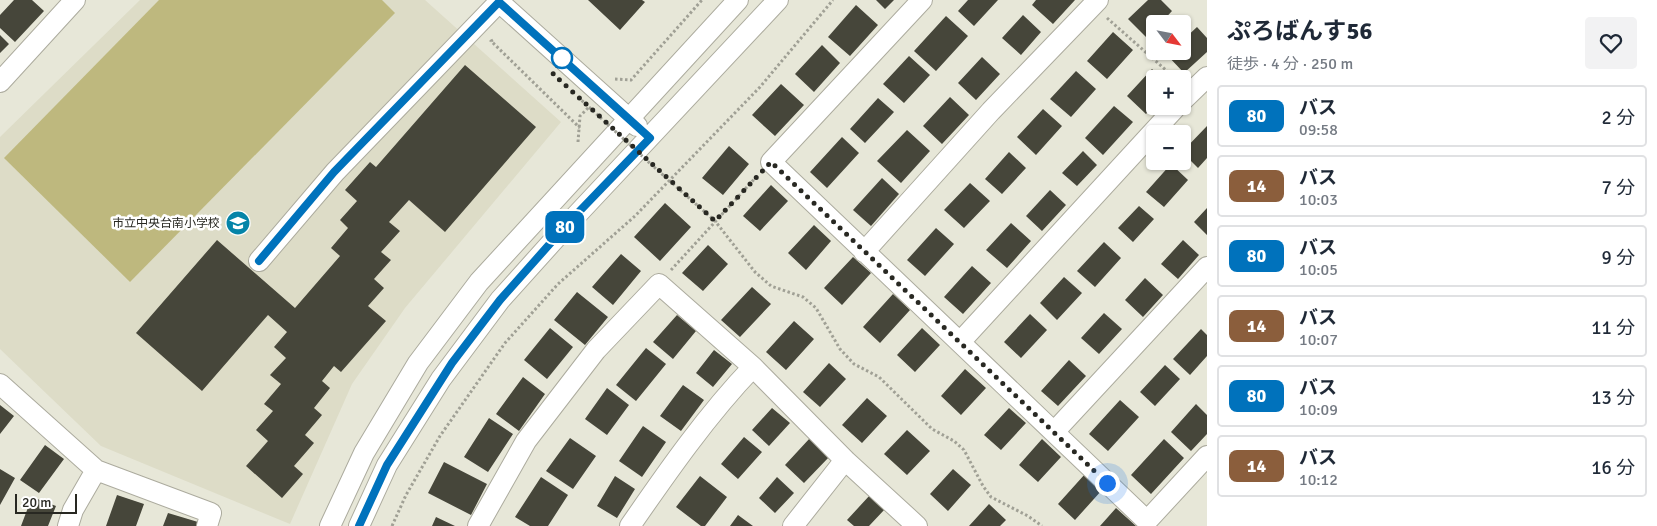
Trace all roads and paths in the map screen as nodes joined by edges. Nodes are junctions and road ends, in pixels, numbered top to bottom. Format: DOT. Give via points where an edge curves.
graph roads {
  1 [pos="75,0"];
  2 [pos="702,0"];
  3 [pos="738,0"];
  4 [pos="778,0"];
  5 [pos="832,0"];
  6 [pos="922,0"];
  7 [pos="498,1"];
  8 [pos="1095,3"];
  9 [pos="497,35"];
  10 [pos="1166,70"];
  11 [pos="1207,78"];
  12 [pos="0,82"];
  13 [pos="572,90"];
  14 [pos="601,93"];
  15 [pos="1191,93"];
  16 [pos="1169,115"];
  17 [pos="628,118"];
  18 [pos="580,128"];
  19 [pos="650,138"];
  20 [pos="771,162"];
  21 [pos="670,180"];
  22 [pos="715,221"];
  23 [pos="864,252"];
  24 [pos="259,261"];
  25 [pos="1207,267"];
  26 [pos="659,284"];
  27 [pos="960,342"];
  28 [pos="753,367"];
  29 [pos="0,384"];
  30 [pos="1054,432"];
  31 [pos="1207,456"];
  32 [pos="845,460"];
  33 [pos="96,470"];
  34 [pos="68,526"];
  35 [pos="207,526"];
  36 [pos="330,526"];
  37 [pos="359,526"];
  38 [pos="392,526"];
  39 [pos="478,526"];
  40 [pos="630,526"];
  41 [pos="793,526"];
  42 [pos="917,526"];
  43 [pos="1042,526"];
  1 -- 12 [label="street"];
  2 -- 14 [label="path" via="631,80 615,78"];
  3 -- 17 [label="street"];
  4 -- 19 [label="street"];
  5 -- 21 [label="path" via="760,87"];
  6 -- 20 [label="street"];
  7 -- 14 [label="street"];
  7 -- 24 [label="street" via="334,172"];
  8 -- 10 [label="path"];
  8 -- 23 [label="street"];
  9 -- 18 [label="path" via="492,41"];
  11 -- 15 [label="street"];
  13 -- 21 [label="path, bridge"];
  14 -- 17 [label="street"];
  16 -- 27 [label="street"];
  17 -- 19 [label="street"];
  17 -- 36 [label="street" via="480,282 418,363 364,452"];
  19 -- 37 [label="street" via="500,300 452,363 387,465"];
  20 -- 22 [label="path"];
  20 -- 23 [label="street"];
  21 -- 22 [label="path"];
  21 -- 38 [label="path" via="635,216 558,284 505,343 440,436 406,494"];
  22 -- 26 [label="path"];
  22 -- 43 [label="path" via="755,272 771,286 803,298 816,308 840,349 854,364 879,377 932,429 964,450 991,497"];
  23 -- 27 [label="street"];
  25 -- 30 [label="street"];
  26 -- 28 [label="street"];
  26 -- 39 [label="street" via="596,350 526,442"];
  27 -- 30 [label="street"];
  28 -- 32 [label="street"];
  28 -- 40 [label="street" via="730,391"];
  29 -- 33 [label="street"];
  30 -- 31 [label="street" via="1147,521"];
  32 -- 41 [label="street"];
  32 -- 42 [label="street"];
  33 -- 34 [label="street" via="73,510"];
  33 -- 35 [label="street" via="211,513"];
}
